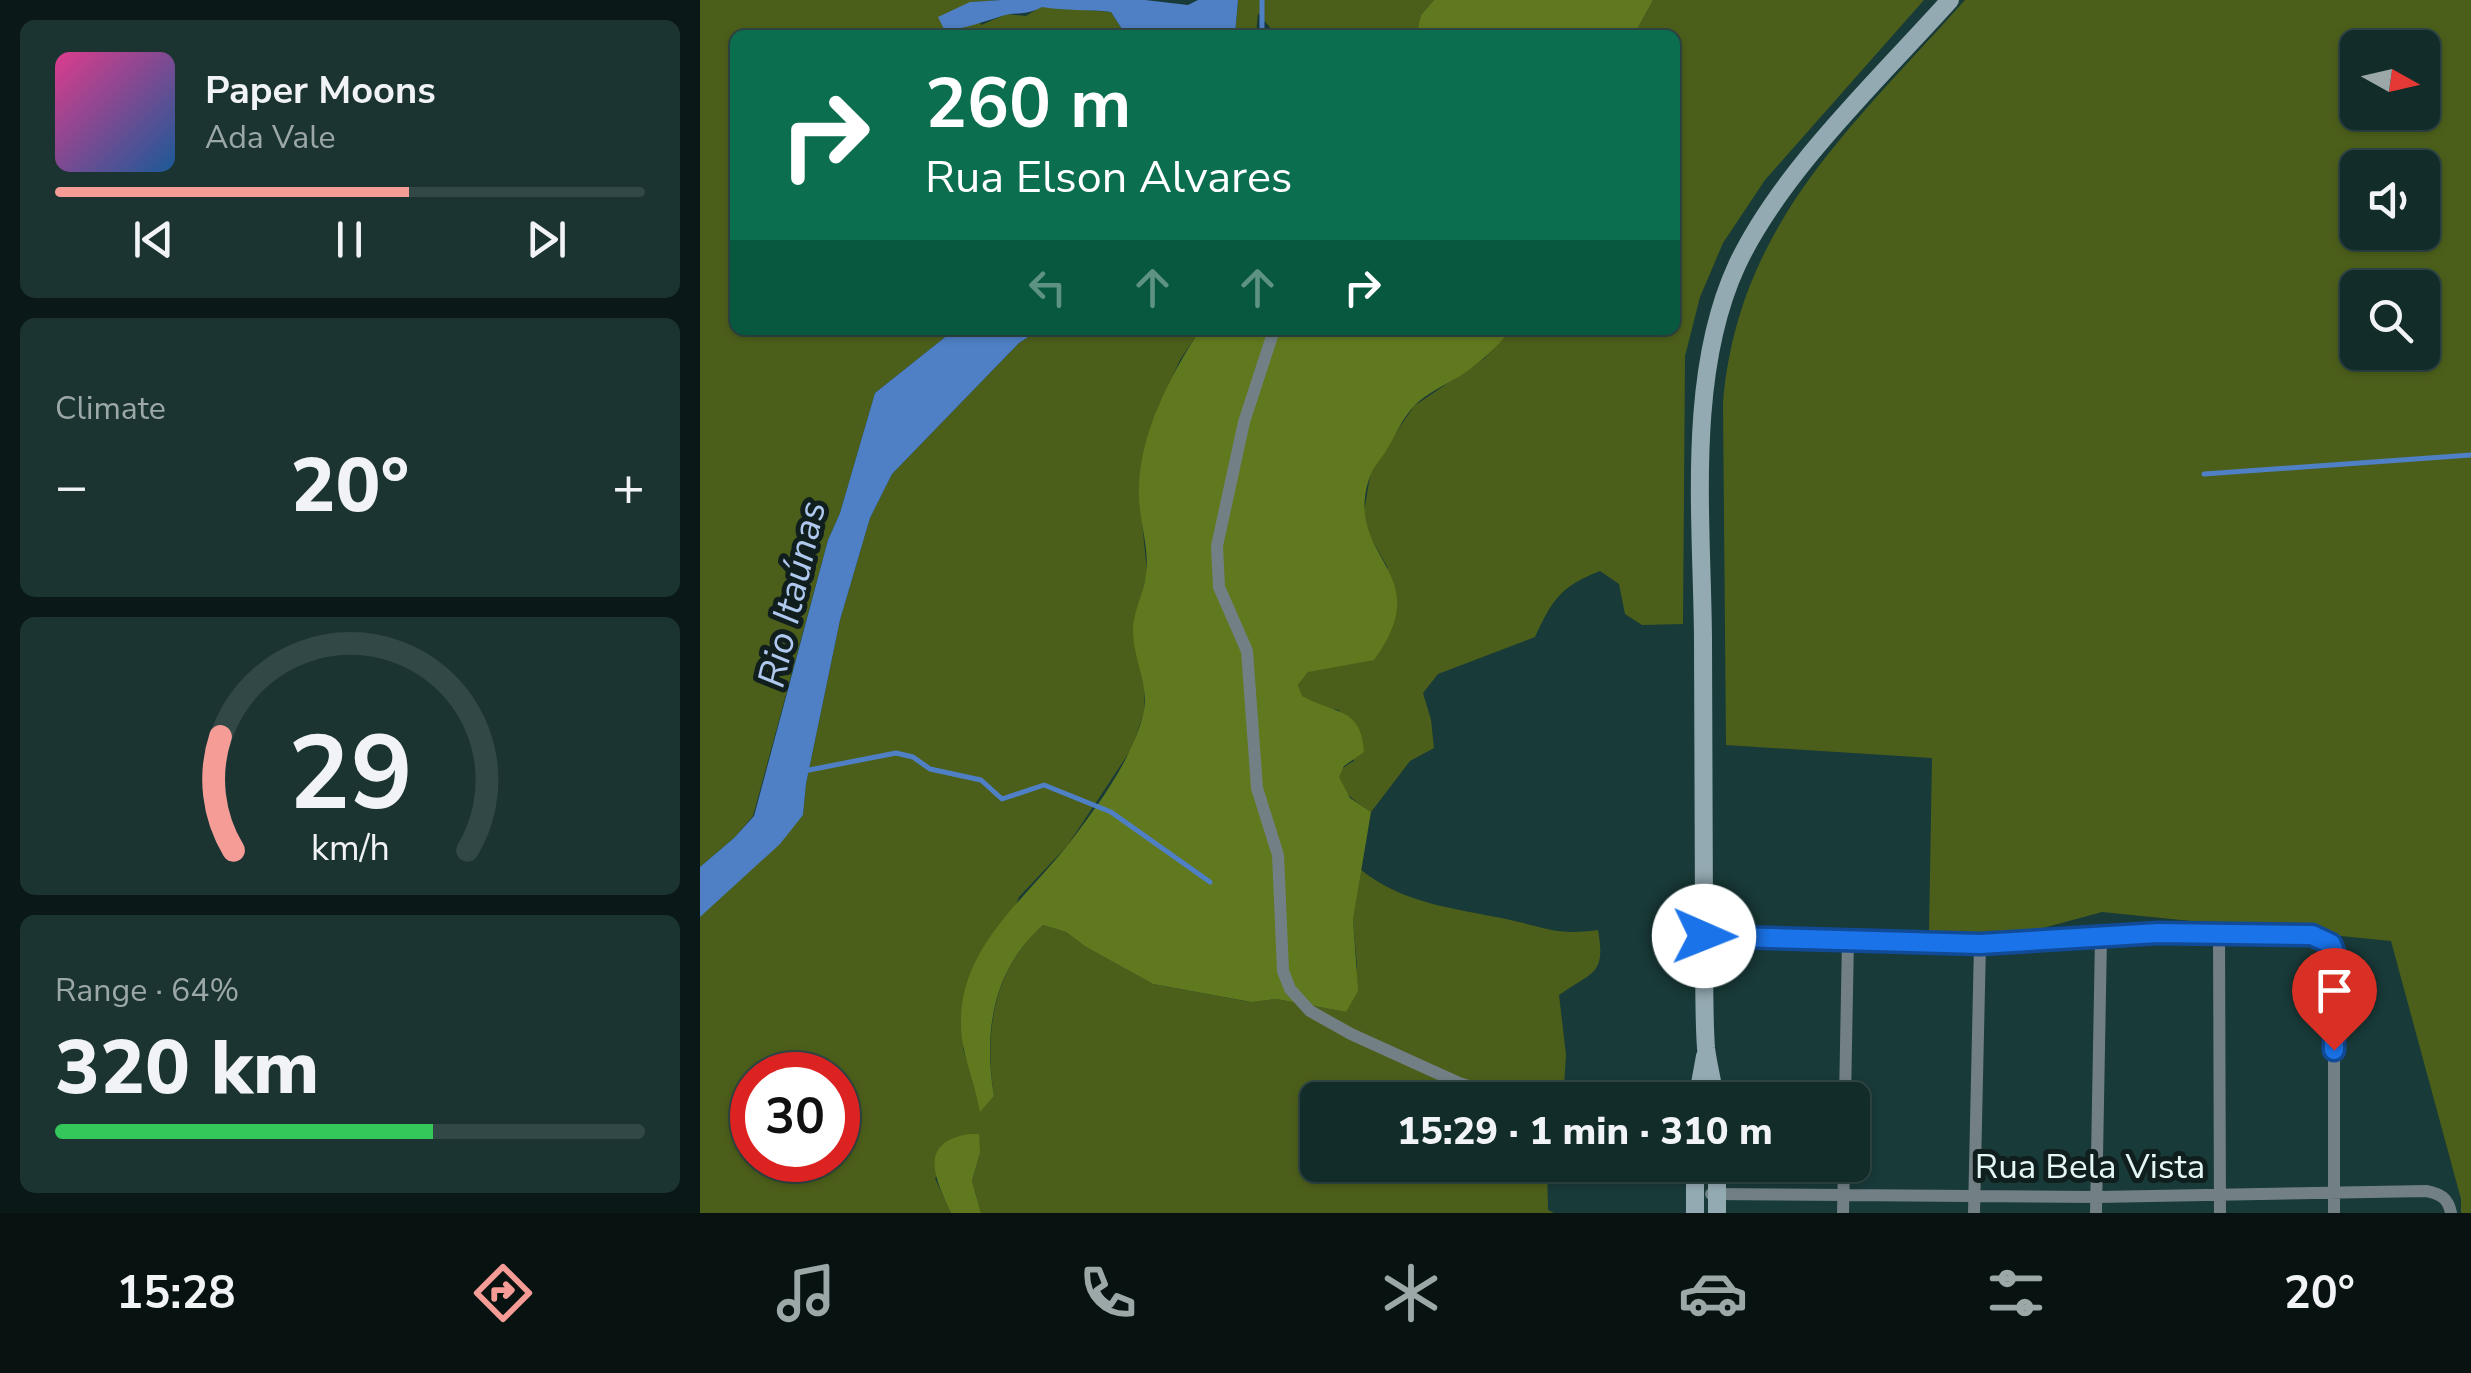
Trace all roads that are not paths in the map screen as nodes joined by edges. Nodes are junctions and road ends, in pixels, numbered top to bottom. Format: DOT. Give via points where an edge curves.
graph roads {
  1 [pos="1950,0"];
  2 [pos="1272,335"];
  3 [pos="2219,934"];
  4 [pos="1704,936"];
  5 [pos="1848,938"];
  6 [pos="2100,938"];
  7 [pos="1980,944"];
  8 [pos="1706,1050"];
  9 [pos="1459,1082"];
  10 [pos="1700,1082"];
  11 [pos="1711,1082"];
  12 [pos="1845,1082"];
  13 [pos="1694,1182"];
  14 [pos="1844,1182"];
  15 [pos="1694,1194"];
  16 [pos="2334,1194"];
  17 [pos="1844,1195"];
  18 [pos="2220,1196"];
  19 [pos="1974,1197"];
  20 [pos="2097,1198"];
  21 [pos="1717,1204"];
  22 [pos="1695,1213"];
  23 [pos="1844,1213"];
  24 [pos="1974,1213"];
  25 [pos="2096,1213"];
  26 [pos="2220,1213"];
  27 [pos="2334,1213"];
  28 [pos="2451,1213"];
  1 -- 4 [label="main road" via="1790,181 1750,238 1722,302 1704,403"];
  2 -- 9 [label="street" via="1244,422 1217,546 1219,588 1247,651 1257,788 1278,855 1283,972 1310,1011"];
  3 -- 6 [label="street"];
  3 -- 16 [label="street" via="2312,935 2331,944"];
  3 -- 18 [label="street"];
  4 -- 5 [label="street"];
  4 -- 8 [label="main road"];
  5 -- 7 [label="street"];
  5 -- 12 [label="street"];
  6 -- 7 [label="street"];
  6 -- 20 [label="street"];
  7 -- 19 [label="street"];
  8 -- 10 [label="main road"];
  8 -- 11 [label="main road"];
  13 -- 15 [label="main road"];
  14 -- 17 [label="street"];
  15 -- 21 [label="street, Rua Bela Vista"];
  15 -- 22 [label="main road"];
  16 -- 18 [label="street, Rua Bela Vista"];
  16 -- 27 [label="street"];
  16 -- 28 [label="street, Rua Bela Vista" via="2426,1191 2442,1196"];
  17 -- 19 [label="street, Rua Bela Vista"];
  17 -- 21 [label="street, Rua Bela Vista"];
  17 -- 23 [label="street"];
  18 -- 20 [label="street, Rua Bela Vista"];
  18 -- 26 [label="street"];
  19 -- 20 [label="street, Rua Bela Vista"];
  19 -- 24 [label="street"];
  20 -- 25 [label="street"];
}
